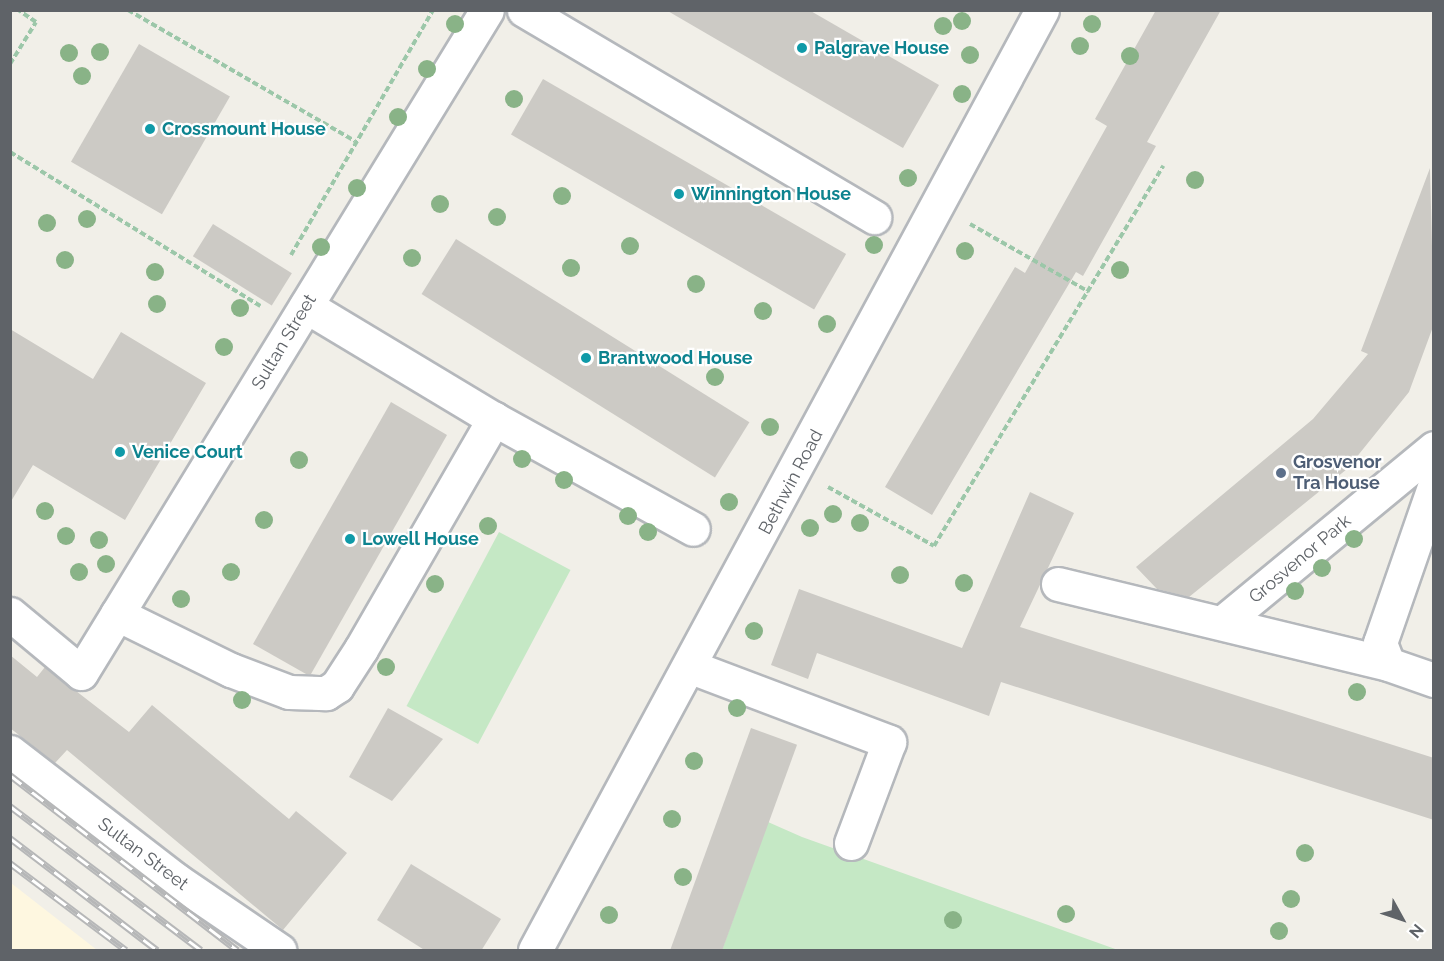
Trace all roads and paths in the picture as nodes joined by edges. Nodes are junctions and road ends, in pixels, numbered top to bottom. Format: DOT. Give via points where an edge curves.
graph roads {
  1 [pos="18,10"];
  2 [pos="128,10"];
  3 [pos="433,10"];
  4 [pos="487,10"];
  5 [pos="524,10"];
  6 [pos="1042,10"];
  7 [pos="10,64"];
  8 [pos="355,141"];
  9 [pos="10,152"];
  10 [pos="1163,166"];
  11 [pos="938,206"];
  12 [pos="874,217"];
  13 [pos="289,253"];
  14 [pos="1089,292"];
  15 [pos="300,316"];
  16 [pos="495,419"];
  17 [pos="1434,448"];
  18 [pos="796,470"];
  19 [pos="1434,487"];
  20 [pos="693,529"];
  21 [pos="1058,584"];
  22 [pos="10,614"];
  23 [pos="117,614"];
  24 [pos="1222,623"];
  25 [pos="1388,664"];
  26 [pos="691,667"];
  27 [pos="1434,680"];
  28 [pos="10,752"];
  29 [pos="851,843"];
  30 [pos="279,951"];
  31 [pos="535,951"];
  1 -- 7 [label="path" via="36,22"];
  2 -- 8 [label="path"];
  3 -- 8 [label="path"];
  4 -- 15 [label="street, Sultan Street"];
  5 -- 12 [label="street"];
  6 -- 11 [label="street, Bethwin Road"];
  8 -- 13 [label="path"];
  9 -- 15 [label="path"];
  10 -- 14 [label="path"];
  11 -- 14 [label="path"];
  11 -- 18 [label="street, Bethwin Road"];
  14 -- 18 [label="path" via="934,546"];
  15 -- 16 [label="street"];
  15 -- 23 [label="street, Sultan Street"];
  16 -- 20 [label="street"];
  16 -- 23 [label="street" via="362,649 337,686 326,693 289,692 231,670"];
  17 -- 24 [label="street, Grosvenor Park"];
  18 -- 26 [label="street, Bethwin Road"];
  19 -- 25 [label="street" via="1380,643"];
  21 -- 24 [label="street, Grosvenor Park"];
  22 -- 23 [label="street, Sultan Street" via="81,673"];
  24 -- 25 [label="street, Grosvenor Park"];
  25 -- 27 [label="street, Grosvenor Park"];
  26 -- 29 [label="street" via="889,742"];
  26 -- 31 [label="street, Bethwin Road"];
  28 -- 30 [label="street, Sultan Street" via="176,880"];
}
